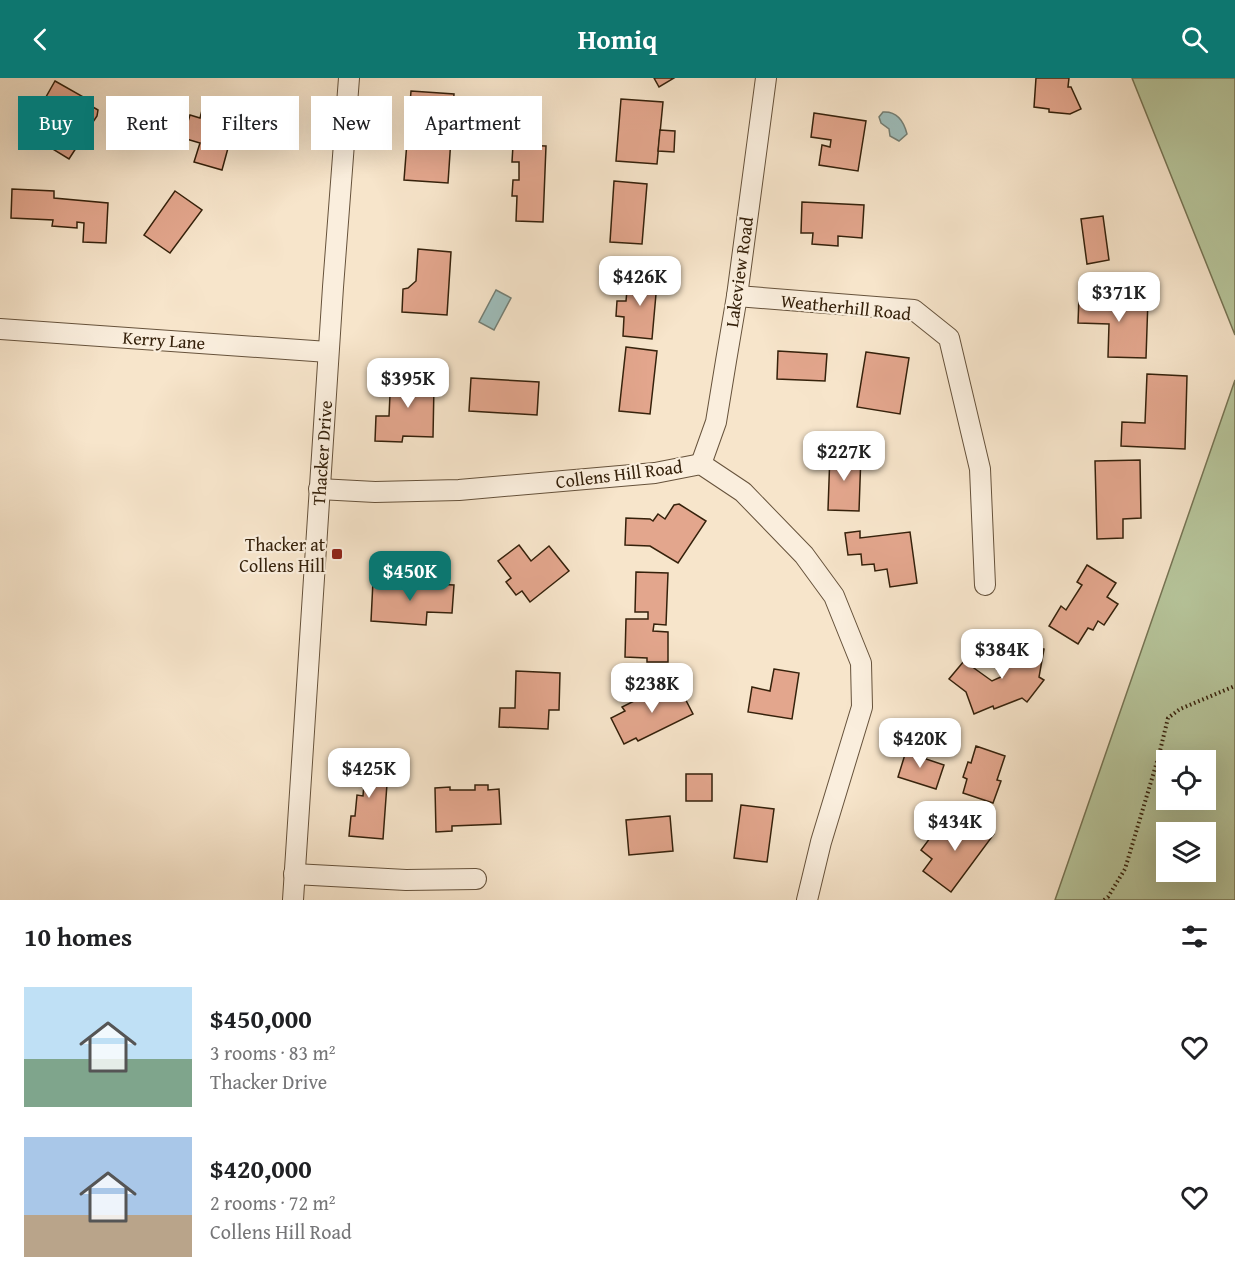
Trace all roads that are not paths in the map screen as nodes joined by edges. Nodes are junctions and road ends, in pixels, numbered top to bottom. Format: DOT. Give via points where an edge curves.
graph roads {
  1 [pos="349,78"];
  2 [pos="766,78"];
  3 [pos="737,296"];
  4 [pos="0,329"];
  5 [pos="328,352"];
  6 [pos="701,464"];
  7 [pos="319,489"];
  8 [pos="985,585"];
  9 [pos="294,874"];
  10 [pos="476,879"];
  11 [pos="292,900"];
  12 [pos="807,900"];
  1 -- 5 [label="street, Thacker Drive"];
  2 -- 3 [label="street, Lakeview Road"];
  3 -- 6 [label="street, Lakeview Road" via="716,422"];
  3 -- 8 [label="street, Weatherhill Road" via="914,310 949,338 980,469"];
  4 -- 5 [label="street, Kerry Lane"];
  5 -- 7 [label="street, Thacker Drive"];
  6 -- 7 [label="street, Collens Hill Road" via="655,473 459,490"];
  6 -- 12 [label="street, Collens Hill Road" via="743,492 804,555 834,596 861,663 862,707"];
  7 -- 9 [label="street, Thacker Drive"];
  9 -- 10 [label="street"];
  9 -- 11 [label="street, Thacker Drive"];
}
